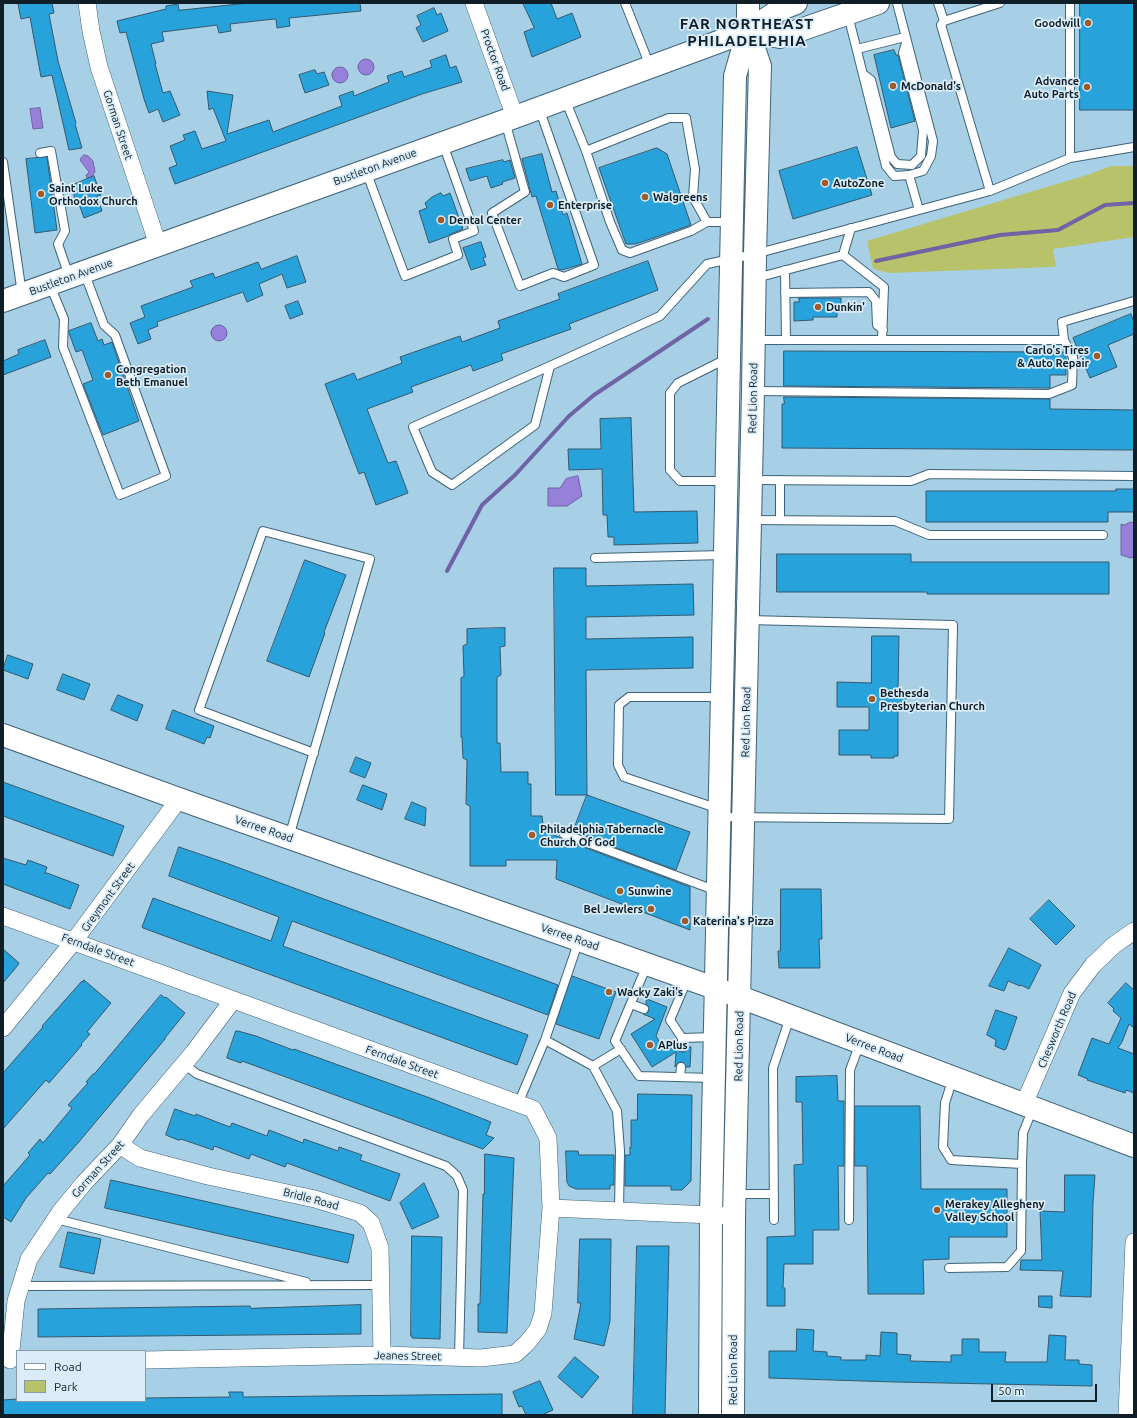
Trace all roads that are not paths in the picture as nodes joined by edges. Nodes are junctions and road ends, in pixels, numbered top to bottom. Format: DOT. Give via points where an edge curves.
graph roads {
  1 [pos="88,3"];
  2 [pos="474,3"];
  3 [pos="625,3"];
  4 [pos="748,3"];
  5 [pos="796,3"];
  6 [pos="878,3"];
  7 [pos="897,3"];
  8 [pos="938,3"];
  9 [pos="1000,3"];
  10 [pos="1070,3"];
  11 [pos="848,14"];
  12 [pos="944,21"];
  13 [pos="748,31"];
  14 [pos="906,40"];
  15 [pos="857,49"];
  16 [pos="650,67"];
  17 [pos="863,74"];
  18 [pos="565,98"];
  19 [pos="538,108"];
  20 [pos="510,118"];
  21 [pos="442,143"];
  22 [pos="1134,147"];
  23 [pos="586,151"];
  24 [pos="40,152"];
  25 [pos="1070,158"];
  26 [pos="3,162"];
  27 [pos="366,170"];
  28 [pos="909,175"];
  29 [pos="990,191"];
  30 [pos="919,210"];
  31 [pos="707,222"];
  32 [pos="731,222"];
  33 [pos="852,228"];
  34 [pos="158,245"];
  35 [pos="755,254"];
  36 [pos="843,255"];
  37 [pos="731,259"];
  38 [pos="785,270"];
  39 [pos="68,278"];
  40 [pos="755,278"];
  41 [pos="785,293"];
  42 [pos="12,298"];
  43 [pos="1134,301"];
  44 [pos="882,330"];
  45 [pos="754,340"];
  46 [pos="786,340"];
  47 [pos="882,340"];
  48 [pos="1064,340"];
  49 [pos="729,357"];
  50 [pos="550,366"];
  51 [pos="753,391"];
  52 [pos="1134,476"];
  53 [pos="780,480"];
  54 [pos="738,483"];
  55 [pos="750,520"];
  56 [pos="780,520"];
  57 [pos="1103,536"];
  58 [pos="724,557"];
  59 [pos="595,558"];
  60 [pos="749,558"];
  61 [pos="748,620"];
  62 [pos="722,697"];
  63 [pos="3,735"];
  64 [pos="314,753"];
  65 [pos="178,799"];
  66 [pos="719,813"];
  67 [pos="744,814"];
  68 [pos="564,834"];
  69 [pos="289,838"];
  70 [pos="717,891"];
  71 [pos="3,916"];
  72 [pos="1134,931"];
  73 [pos="579,940"];
  74 [pos="74,941"];
  75 [pos="648,965"];
  76 [pos="688,979"];
  77 [pos="715,989"];
  78 [pos="740,997"];
  79 [pos="233,1000"];
  80 [pos="631,1004"];
  81 [pos="644,1009"];
  82 [pos="791,1016"];
  83 [pos="3,1028"];
  84 [pos="714,1037"];
  85 [pos="682,1038"];
  86 [pos="545,1040"];
  87 [pos="860,1042"];
  88 [pos="682,1047"];
  89 [pos="621,1049"];
  90 [pos="184,1064"];
  91 [pos="593,1066"];
  92 [pos="680,1067"];
  93 [pos="680,1077"];
  94 [pos="953,1077"];
  95 [pos="714,1078"];
  96 [pos="518,1104"];
  97 [pos="1029,1106"];
  98 [pos="120,1145"];
  99 [pos="1134,1146"];
  100 [pos="1022,1164"];
  101 [pos="735,1194"];
  102 [pos="774,1194"];
  103 [pos="551,1208"];
  104 [pos="619,1211"];
  105 [pos="711,1215"];
  106 [pos="734,1216"];
  107 [pos="56,1219"];
  108 [pos="774,1220"];
  109 [pos="849,1220"];
  110 [pos="1134,1242"];
  111 [pos="949,1268"];
  112 [pos="319,1285"];
  113 [pos="381,1285"];
  114 [pos="21,1286"];
  115 [pos="382,1355"];
  116 [pos="459,1357"];
  117 [pos="10,1360"];
  118 [pos="146,1360"];
  119 [pos="710,1415"];
  120 [pos="715,1415"];
  121 [pos="733,1415"];
  122 [pos="1127,1415"];
  1 -- 34 [label="street, Gorman Street" via="90,32 99,67"];
  2 -- 20 [label="street, Proctor Road"];
  3 -- 16 [label="lane"];
  4 -- 13 [label="main road, Red Lion Road"];
  5 -- 13 [label="main road, Bustleton Avenue" via="780,9"];
  6 -- 11 [label="main road"];
  7 -- 14 [label="lane"];
  8 -- 12 [label="lane"];
  9 -- 12 [label="lane"];
  10 -- 25 [label="lane"];
  11 -- 13 [label="main road" via="780,37"];
  11 -- 15 [label="lane"];
  12 -- 29 [label="lane" via="941,25"];
  13 -- 16 [label="main road, Bustleton Avenue"];
  13 -- 32 [label="main road, Red Lion Road" via="735,76"];
  13 -- 35 [label="main road, Red Lion Road" via="760,66"];
  14 -- 15 [label="lane"];
  14 -- 17 [label="lane" via="903,53 923,130 921,156 912,165 897,164 891,158 871,80"];
  14 -- 28 [label="lane" via="933,141 931,156 923,171"];
  15 -- 17 [label="lane"];
  16 -- 18 [label="main road, Bustleton Avenue"];
  17 -- 28 [label="lane" via="886,166 894,176"];
  18 -- 19 [label="main road, Bustleton Avenue"];
  18 -- 23 [label="lane"];
  19 -- 20 [label="main road, Bustleton Avenue"];
  19 -- 20 [label="lane" via="594,264 564,277 553,274 520,286 492,213 525,192"];
  20 -- 21 [label="main road, Bustleton Avenue"];
  21 -- 27 [label="main road, Bustleton Avenue"];
  21 -- 27 [label="lane" via="474,231 453,239 458,255 405,276"];
  22 -- 25 [label="lane"];
  23 -- 31 [label="lane" via="622,250 630,253 691,231"];
  23 -- 31 [label="lane" via="669,118 686,118 695,169 693,197"];
  24 -- 39 [label="lane" via="51,151 65,231 58,244"];
  25 -- 29 [label="lane"];
  26 -- 42 [label="lane"];
  27 -- 34 [label="main road, Bustleton Avenue"];
  28 -- 30 [label="lane"];
  29 -- 30 [label="lane"];
  30 -- 33 [label="lane"];
  31 -- 32 [label="lane"];
  32 -- 37 [label="main road, Red Lion Road"];
  33 -- 35 [label="lane"];
  33 -- 36 [label="lane"];
  34 -- 39 [label="main road, Bustleton Avenue"];
  35 -- 37 [label="lane"];
  35 -- 40 [label="main road, Red Lion Road"];
  36 -- 38 [label="lane"];
  36 -- 44 [label="lane" via="884,287"];
  37 -- 49 [label="main road, Red Lion Road"];
  37 -- 50 [label="lane" via="707,264 660,316"];
  38 -- 40 [label="lane"];
  38 -- 41 [label="lane"];
  39 -- 39 [label="lane" via="115,335 166,476 120,495 63,347"];
  39 -- 42 [label="main road, Bustleton Avenue"];
  40 -- 45 [label="main road, Red Lion Road"];
  41 -- 44 [label="lane" via="869,292 876,301 877,325"];
  41 -- 46 [label="lane"];
  43 -- 48 [label="lane" via="1062,322"];
  44 -- 47 [label="lane"];
  45 -- 46 [label="lane"];
  45 -- 51 [label="main road, Red Lion Road"];
  46 -- 47 [label="lane"];
  47 -- 48 [label="lane"];
  48 -- 51 [label="lane" via="1073,357 1072,385 1049,394"];
  49 -- 54 [label="main road, Red Lion Road"];
  49 -- 54 [label="lane" via="678,383 670,394 670,470 680,481"];
  50 -- 50 [label="lane" via="535,425 452,485 432,472 412,427"];
  51 -- 54 [label="main road, Red Lion Road"];
  52 -- 53 [label="lane" via="929,474 911,481"];
  53 -- 54 [label="lane"];
  53 -- 56 [label="lane"];
  54 -- 55 [label="main road, Red Lion Road"];
  54 -- 58 [label="main road, Red Lion Road"];
  55 -- 56 [label="lane"];
  55 -- 60 [label="main road, Red Lion Road"];
  56 -- 57 [label="lane" via="895,521 929,535"];
  58 -- 59 [label="lane"];
  58 -- 60 [label="main road"];
  58 -- 62 [label="main road, Red Lion Road"];
  60 -- 61 [label="main road, Red Lion Road"];
  61 -- 67 [label="main road, Red Lion Road"];
  61 -- 67 [label="lane" via="953,625 950,795 949,819"];
  62 -- 66 [label="main road, Red Lion Road"];
  62 -- 66 [label="lane" via="629,697 619,705 618,765 624,777"];
  63 -- 65 [label="main road, Verree Road"];
  64 -- 64 [label="lane" via="370,559 263,531 199,710"];
  64 -- 69 [label="lane"];
  65 -- 69 [label="main road, Verree Road"];
  65 -- 74 [label="street, Greymont Street"];
  66 -- 67 [label="main road"];
  66 -- 70 [label="main road, Red Lion Road"];
  67 -- 78 [label="main road, Red Lion Road"];
  68 -- 70 [label="lane"];
  69 -- 73 [label="main road, Verree Road"];
  70 -- 77 [label="main road, Red Lion Road"];
  71 -- 74 [label="street, Ferndale Street"];
  72 -- 97 [label="street, Chesworth Road" via="1093,965 1072,992"];
  73 -- 75 [label="main road, Verree Road"];
  73 -- 86 [label="lane"];
  74 -- 79 [label="street, Ferndale Street"];
  74 -- 83 [label="street, Greymont Street"];
  75 -- 76 [label="main road, Verree Road"];
  75 -- 80 [label="lane"];
  76 -- 77 [label="main road, Verree Road"];
  76 -- 85 [label="lane" via="667,1019"];
  77 -- 78 [label="main road, Verree Road"];
  77 -- 84 [label="main road, Red Lion Road"];
  78 -- 82 [label="main road, Verree Road"];
  78 -- 101 [label="main road, Red Lion Road"];
  79 -- 90 [label="street, Gorman Street"];
  79 -- 96 [label="street, Ferndale Street"];
  80 -- 81 [label="lane"];
  80 -- 89 [label="lane" via="615,1041"];
  82 -- 87 [label="main road, Verree Road"];
  82 -- 102 [label="lane" via="773,1068"];
  84 -- 85 [label="lane"];
  84 -- 95 [label="main road, Red Lion Road"];
  85 -- 88 [label="lane"];
  86 -- 91 [label="lane"];
  86 -- 96 [label="lane"];
  87 -- 94 [label="main road, Verree Road"];
  87 -- 109 [label="lane" via="850,1070"];
  89 -- 91 [label="lane"];
  89 -- 93 [label="lane" via="639,1076"];
  90 -- 98 [label="street, Gorman Street" via="140,1115"];
  90 -- 116 [label="lane" via="197,1074 446,1166 457,1176 463,1190"];
  91 -- 104 [label="lane" via="617,1111 620,1151"];
  92 -- 93 [label="lane"];
  93 -- 95 [label="lane"];
  94 -- 97 [label="main road, Verree Road"];
  94 -- 100 [label="lane" via="945,1103 942,1147 951,1160"];
  95 -- 105 [label="main road, Red Lion Road"];
  96 -- 103 [label="street, Ferndale Street" via="533,1109 548,1138"];
  97 -- 99 [label="main road, Verree Road"];
  97 -- 100 [label="lane" via="1023,1133"];
  98 -- 107 [label="street, Gorman Street" via="84,1183"];
  98 -- 113 [label="street, Bridle Road" via="140,1158 208,1176 315,1199 360,1213 371,1224 380,1248"];
  100 -- 111 [label="lane" via="1020,1251 1007,1267"];
  101 -- 102 [label="lane"];
  101 -- 106 [label="main road, Red Lion Road"];
  102 -- 108 [label="lane"];
  103 -- 104 [label="street"];
  103 -- 116 [label="street, Jeanes Street" via="543,1313 538,1329 515,1354 481,1358"];
  104 -- 105 [label="street"];
  105 -- 106 [label="street"];
  105 -- 119 [label="main road, Red Lion Road"];
  106 -- 121 [label="main road, Red Lion Road"];
  107 -- 112 [label="lane"];
  107 -- 114 [label="street, Gorman Street" via="29,1259"];
  110 -- 122 [label="street"];
  112 -- 113 [label="lane"];
  112 -- 114 [label="lane"];
  113 -- 115 [label="street, Bridle Road"];
  114 -- 117 [label="street, Gorman Street" via="16,1301"];
  115 -- 116 [label="street, Jeanes Street"];
  115 -- 118 [label="street, Jeanes Street"];
  119 -- 120 [label="street"];
}
